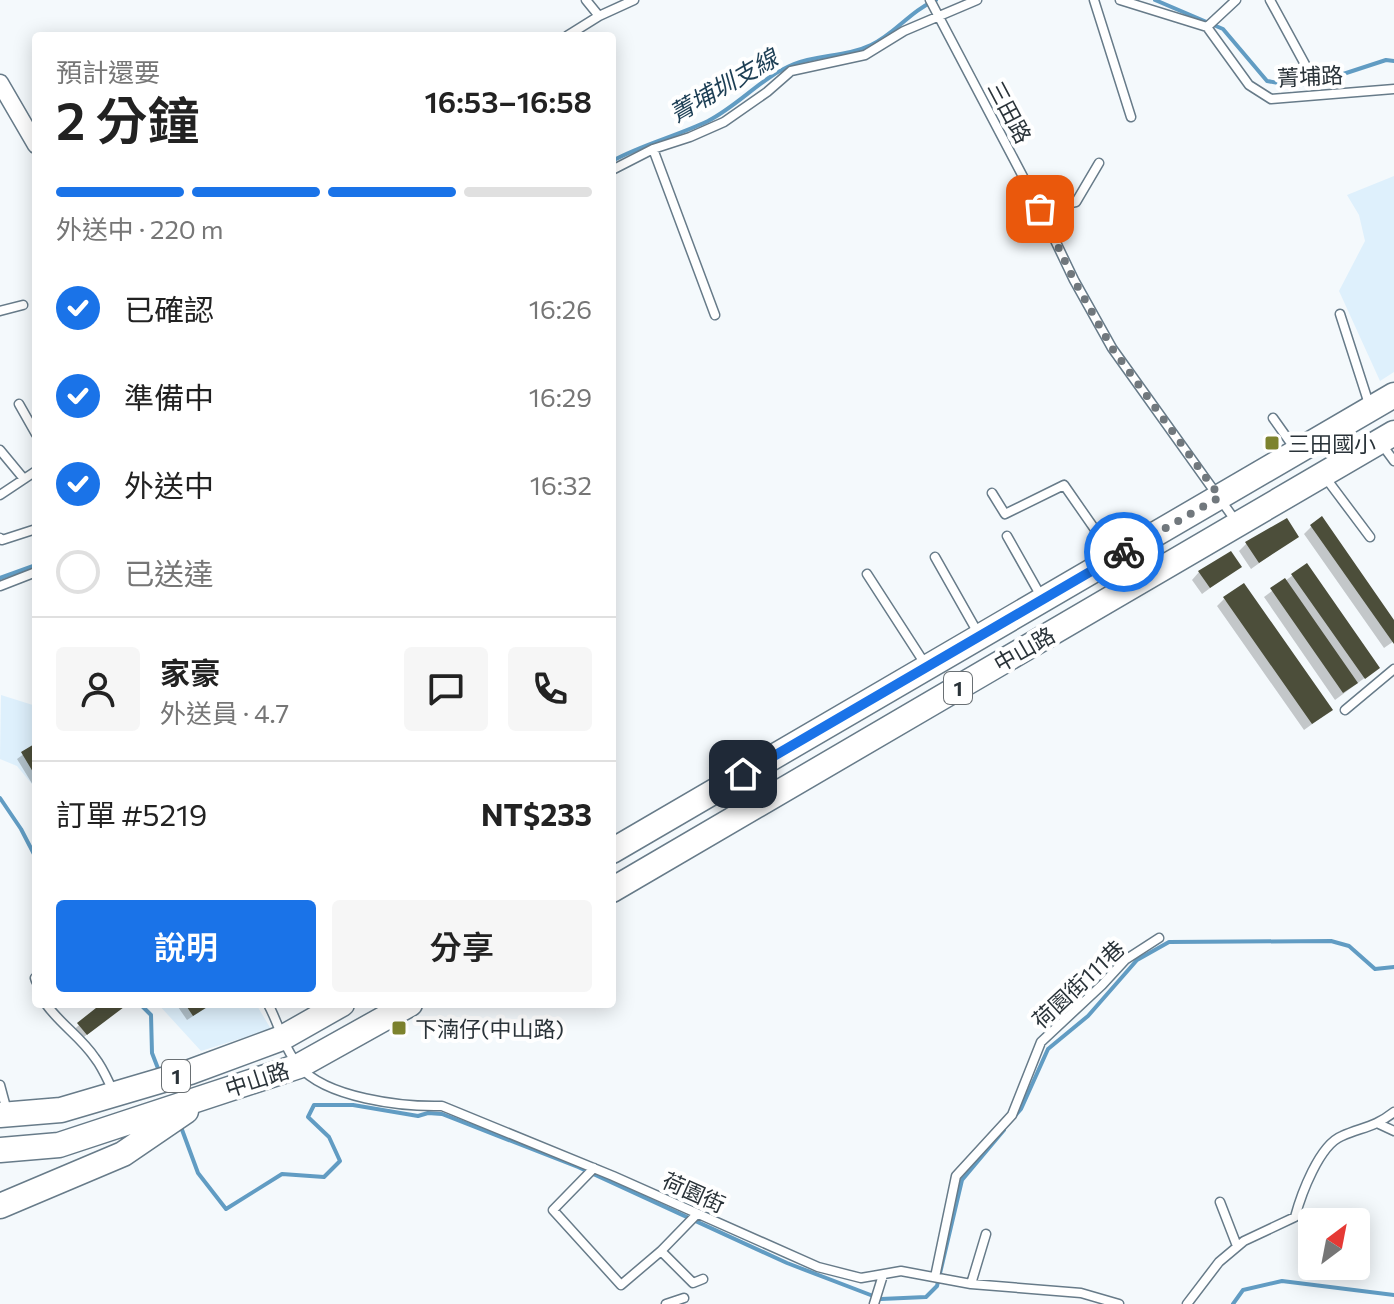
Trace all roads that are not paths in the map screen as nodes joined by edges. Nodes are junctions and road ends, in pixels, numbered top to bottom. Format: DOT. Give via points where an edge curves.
graph roads {
  1 [pos="586,0"];
  2 [pos="634,0"];
  3 [pos="930,0"];
  4 [pos="977,0"];
  5 [pos="1094,0"];
  6 [pos="1120,0"];
  7 [pos="1236,0"];
  8 [pos="1270,0"];
  9 [pos="599,16"];
  10 [pos="940,17"];
  11 [pos="1207,27"];
  12 [pos="573,32"];
  13 [pos="1307,68"];
  14 [pos="1394,89"];
  15 [pos="3,95"];
  16 [pos="1131,117"];
  17 [pos="32,139"];
  18 [pos="653,149"];
  19 [pos="1099,163"];
  20 [pos="616,168"];
  21 [pos="1040,209"];
  22 [pos="23,305"];
  23 [pos="0,311"];
  24 [pos="1340,314"];
  25 [pos="715,315"];
  26 [pos="1394,395"];
  27 [pos="19,404"];
  28 [pos="1371,409"];
  29 [pos="1273,418"];
  30 [pos="32,426"];
  31 [pos="1389,445"];
  32 [pos="0,450"];
  33 [pos="1297,453"];
  34 [pos="32,474"];
  35 [pos="1324,475"];
  36 [pos="24,479"];
  37 [pos="992,493"];
  38 [pos="0,495"];
  39 [pos="1220,497"];
  40 [pos="1238,524"];
  41 [pos="32,530"];
  42 [pos="1007,536"];
  43 [pos="1370,537"];
  44 [pos="0,538"];
  45 [pos="935,557"];
  46 [pos="1115,558"];
  47 [pos="32,574"];
  48 [pos="867,574"];
  49 [pos="0,586"];
  50 [pos="1043,600"];
  51 [pos="980,637"];
  52 [pos="927,667"];
  53 [pos="1394,669"];
  54 [pos="1345,710"];
  55 [pos="616,849"];
  56 [pos="616,888"];
  57 [pos="1159,938"];
  58 [pos="49,1008"];
  59 [pos="270,1008"];
  60 [pos="335,1008"];
  61 [pos="403,1008"];
  62 [pos="282,1038"];
  63 [pos="299,1066"];
  64 [pos="0,1085"];
  65 [pos="115,1094"];
  66 [pos="208,1095"];
  67 [pos="1394,1112"];
  68 [pos="4,1115"];
  69 [pos="1379,1124"];
  70 [pos="1394,1131"];
  71 [pos="0,1150"];
  72 [pos="594,1168"];
  73 [pos="1220,1202"];
  74 [pos="0,1206"];
  75 [pos="697,1214"];
  76 [pos="986,1234"];
  77 [pos="1237,1246"];
  78 [pos="661,1251"];
  79 [pos="883,1275"];
  80 [pos="935,1277"];
  81 [pos="703,1279"];
  82 [pos="971,1284"];
  83 [pos="684,1298"];
  84 [pos="666,1304"];
  85 [pos="874,1304"];
  86 [pos="1119,1304"];
  87 [pos="1187,1304"];
  1 -- 9 [label="lane"];
  2 -- 9 [label="lane"];
  3 -- 10 [label="lane, 三田路"];
  4 -- 10 [label="lane"];
  5 -- 16 [label="lane"];
  6 -- 11 [label="lane"];
  7 -- 11 [label="lane"];
  8 -- 13 [label="lane"];
  9 -- 12 [label="lane"];
  10 -- 18 [label="lane" via="865,55 791,71 724,122"];
  10 -- 21 [label="lane, 三田路"];
  11 -- 14 [label="lane, 菁埔路" via="1249,85 1271,99"];
  15 -- 17 [label="street"];
  18 -- 20 [label="lane"];
  18 -- 25 [label="lane"];
  19 -- 21 [label="lane" via="1076,202"];
  21 -- 39 [label="lane, 三田路" via="1112,348"];
  22 -- 23 [label="lane"];
  24 -- 28 [label="lane"];
  26 -- 28 [label="main road, 中山路 / 1"];
  27 -- 30 [label="lane"];
  28 -- 33 [label="main road, 中山路 / 1"];
  29 -- 33 [label="lane"];
  31 -- 35 [label="main road, 中山路 / 1"];
  32 -- 36 [label="lane"];
  33 -- 39 [label="main road, 中山路 / 1"];
  34 -- 36 [label="lane"];
  35 -- 40 [label="main road, 中山路 / 1"];
  35 -- 43 [label="lane"];
  36 -- 38 [label="lane"];
  37 -- 46 [label="lane" via="1005,514 1064,485"];
  39 -- 40 [label="lane, 三田路"];
  39 -- 46 [label="main road, 中山路 / 1"];
  40 -- 56 [label="main road, 中山路 / 1"];
  41 -- 44 [label="lane"];
  42 -- 50 [label="lane"];
  45 -- 51 [label="lane"];
  46 -- 50 [label="main road, 中山路 / 1"];
  47 -- 49 [label="lane"];
  48 -- 52 [label="lane"];
  50 -- 51 [label="main road, 中山路 / 1"];
  51 -- 52 [label="main road, 中山路 / 1"];
  52 -- 55 [label="main road, 中山路 / 1"];
  53 -- 54 [label="lane"];
  57 -- 80 [label="lane, 荷園街111巷" via="1125,960 1041,1042 1012,1115 956,1176"];
  58 -- 65 [label="lane" via="97,1059"];
  59 -- 62 [label="lane, 荷園街"];
  60 -- 62 [label="main road, 中山路 / 1"];
  61 -- 63 [label="main road, 中山路 / 1"];
  62 -- 63 [label="lane, 荷園街"];
  62 -- 65 [label="main road, 中山路 / 1"];
  63 -- 66 [label="main road, 中山路 / 1"];
  63 -- 72 [label="lane, 荷園街" via="320,1084 414,1106 442,1106"];
  64 -- 68 [label="lane"];
  65 -- 68 [label="main road, 中山路 / 1" via="61,1110"];
  66 -- 71 [label="main road, 中山路 / 1" via="59,1145"];
  66 -- 74 [label="main road" via="123,1154"];
  67 -- 69 [label="lane"];
  69 -- 70 [label="lane"];
  69 -- 77 [label="lane" via="1338,1137 1309,1177 1295,1217"];
  72 -- 75 [label="lane, 荷園街"];
  72 -- 78 [label="lane" via="553,1210 621,1285"];
  73 -- 77 [label="lane"];
  75 -- 78 [label="lane"];
  75 -- 79 [label="lane, 荷園街" via="818,1267 861,1278"];
  76 -- 82 [label="lane"];
  77 -- 87 [label="lane"];
  78 -- 81 [label="lane" via="693,1283"];
  79 -- 80 [label="lane, 荷園街" via="901,1271"];
  79 -- 85 [label="lane"];
  80 -- 82 [label="lane, 荷園街"];
  82 -- 86 [label="lane, 荷園街" via="1081,1293"];
  83 -- 84 [label="lane"];
}
